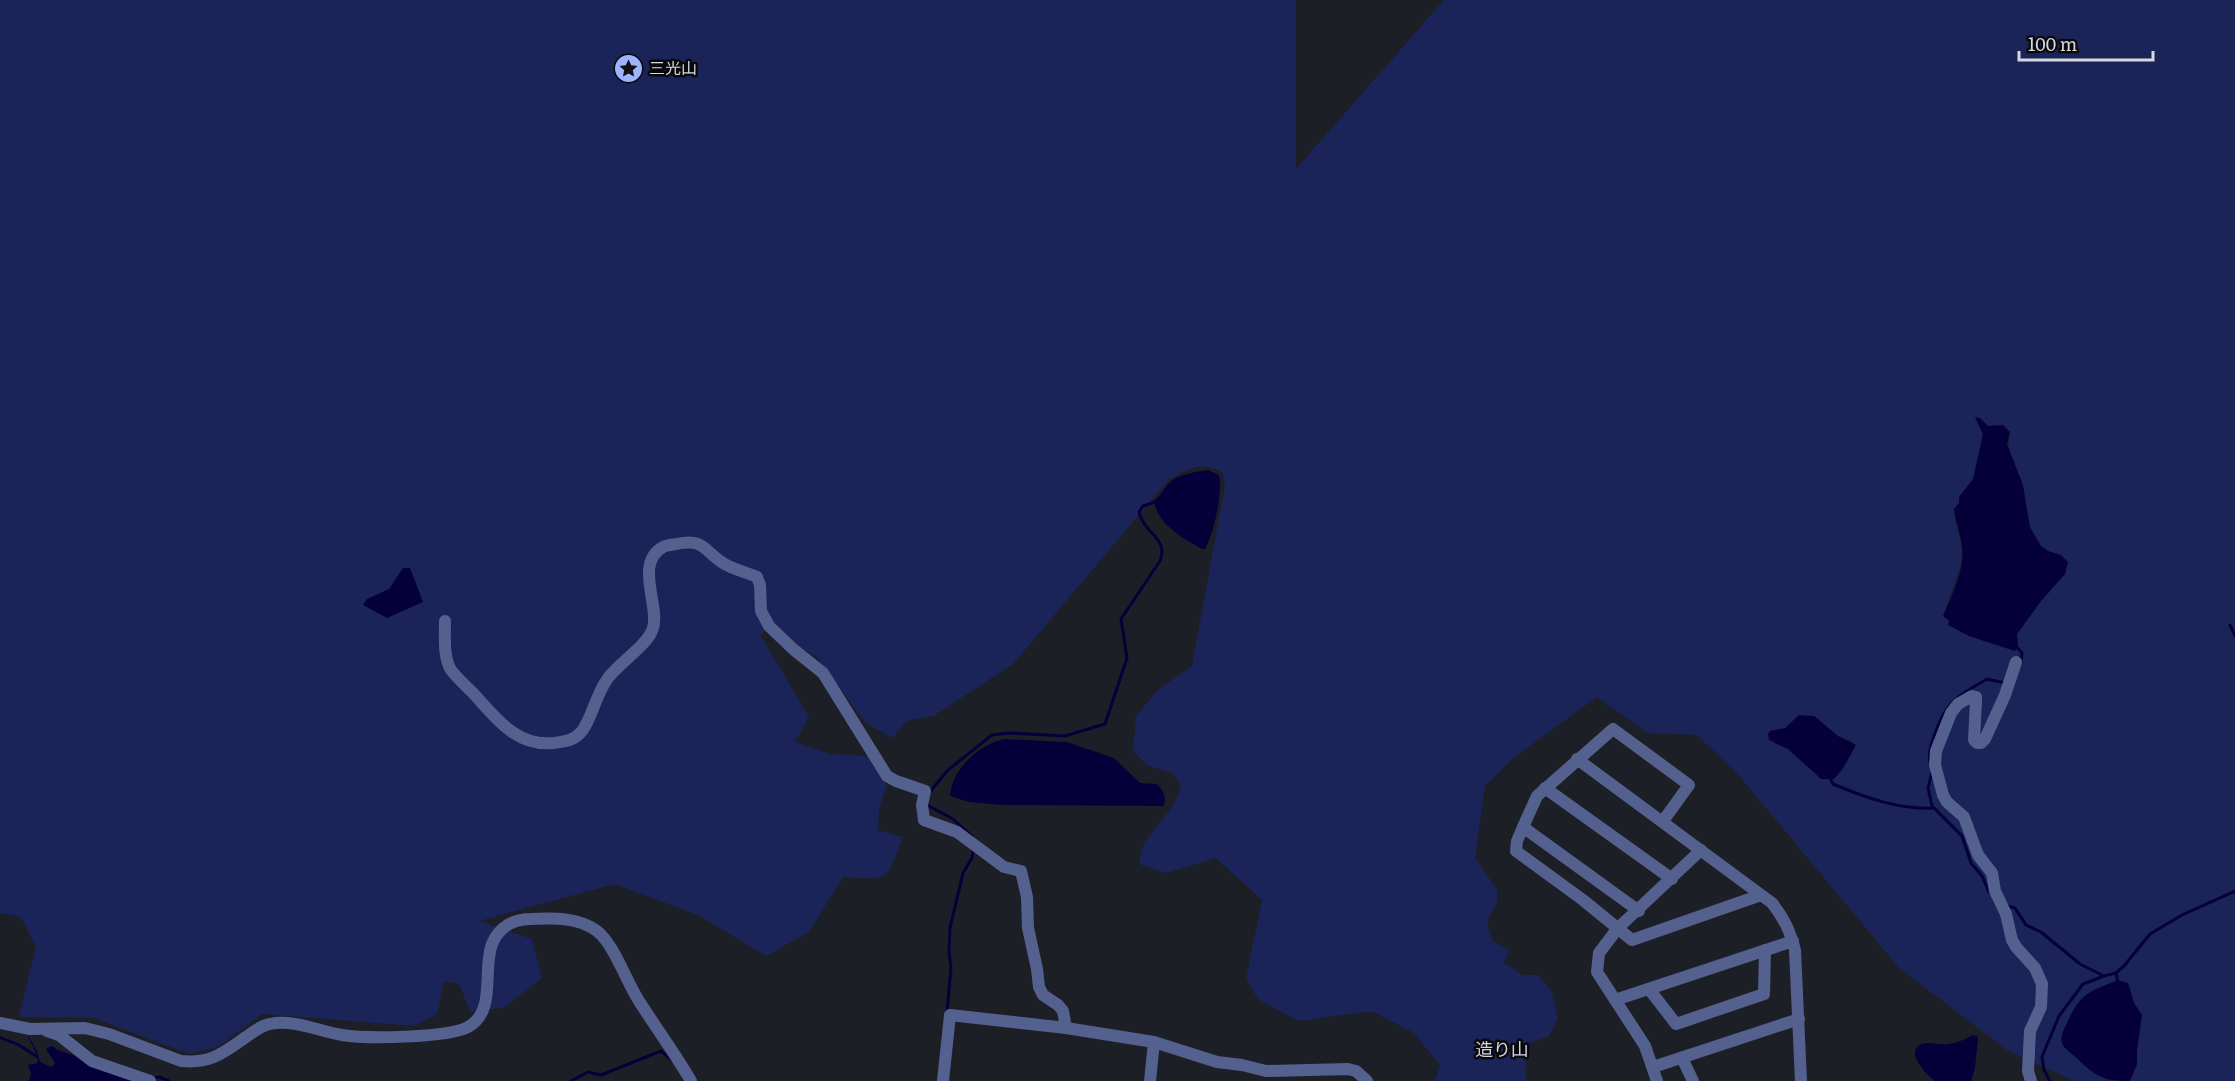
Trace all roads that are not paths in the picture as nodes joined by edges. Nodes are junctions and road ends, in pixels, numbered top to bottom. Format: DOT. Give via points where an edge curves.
graph roads {
  1 [pos="445,621"];
  2 [pos="2016,662"];
  3 [pos="1577,759"];
  4 [pos="1545,788"];
  5 [pos="1663,821"];
  6 [pos="1523,827"];
  7 [pos="1701,850"];
  8 [pos="1672,879"];
  9 [pos="1761,895"];
  10 [pos="1639,911"];
  11 [pos="1618,928"];
  12 [pos="1792,941"];
  13 [pos="1765,950"];
  14 [pos="1649,988"];
  15 [pos="1615,1000"];
  16 [pos="1798,1019"];
  17 [pos="0,1023"];
  18 [pos="1066,1028"];
  19 [pos="44,1029"];
  20 [pos="1154,1042"];
  21 [pos="1682,1058"];
  22 [pos="1653,1067"];
  23 [pos="1801,1079"];
  24 [pos="150,1081"];
  25 [pos="691,1081"];
  26 [pos="943,1081"];
  27 [pos="1150,1081"];
  28 [pos="1366,1081"];
  29 [pos="1657,1081"];
  30 [pos="1694,1081"];
  31 [pos="1787,1081"];
  32 [pos="2031,1081"];
  1 -- 18 [label="street" via="450,668 507,730 533,742 571,741 584,728 607,679 649,638 654,622 650,568 663,547 690,541 700,544 723,563 757,577 761,611 769,626 823,673 886,776 925,791 924,820 957,832 1004,867 1021,871 1039,987 1042,995 1063,1011"];
  2 -- 32 [label="street" via="1990,732 1977,743 1973,735 1976,698 1972,696 1958,704 1945,726 1935,765 1943,795 1966,822 1978,855 1992,873 2012,940 2035,968 2042,984 2042,1001 2030,1030"];
  3 -- 4 [label="street"];
  3 -- 5 [label="street"];
  3 -- 5 [label="street" via="1613,729 1689,784"];
  4 -- 6 [label="street" via="1537,796"];
  4 -- 8 [label="street"];
  5 -- 7 [label="street"];
  6 -- 10 [label="street"];
  6 -- 11 [label="street" via="1516,851"];
  7 -- 8 [label="street"];
  7 -- 9 [label="street"];
  8 -- 10 [label="street"];
  9 -- 11 [label="street" via="1632,940"];
  9 -- 12 [label="street" via="1780,914"];
  10 -- 11 [label="street"];
  11 -- 15 [label="street" via="1599,952 1597,972"];
  12 -- 13 [label="street"];
  12 -- 16 [label="street"];
  13 -- 14 [label="street"];
  13 -- 14 [label="street" via="1764,994 1676,1024"];
  14 -- 15 [label="street"];
  15 -- 22 [label="street" via="1645,1046"];
  16 -- 21 [label="street"];
  16 -- 23 [label="street"];
  17 -- 19 [label="street"];
  18 -- 20 [label="street"];
  18 -- 26 [label="street" via="950,1015"];
  19 -- 24 [label="street" via="59,1035 92,1060"];
  19 -- 25 [label="street" via="85,1028 193,1062 216,1058 271,1023 380,1037 461,1030 482,1014 486,1004 489,958 498,932 512,922 554,918 582,923 606,940 638,1000"];
  20 -- 27 [label="street"];
  20 -- 28 [label="street" via="1217,1062 1266,1071 1348,1069"];
  21 -- 22 [label="street"];
  21 -- 30 [label="street"];
  22 -- 29 [label="street"];
  23 -- 31 [label="street"];
}
